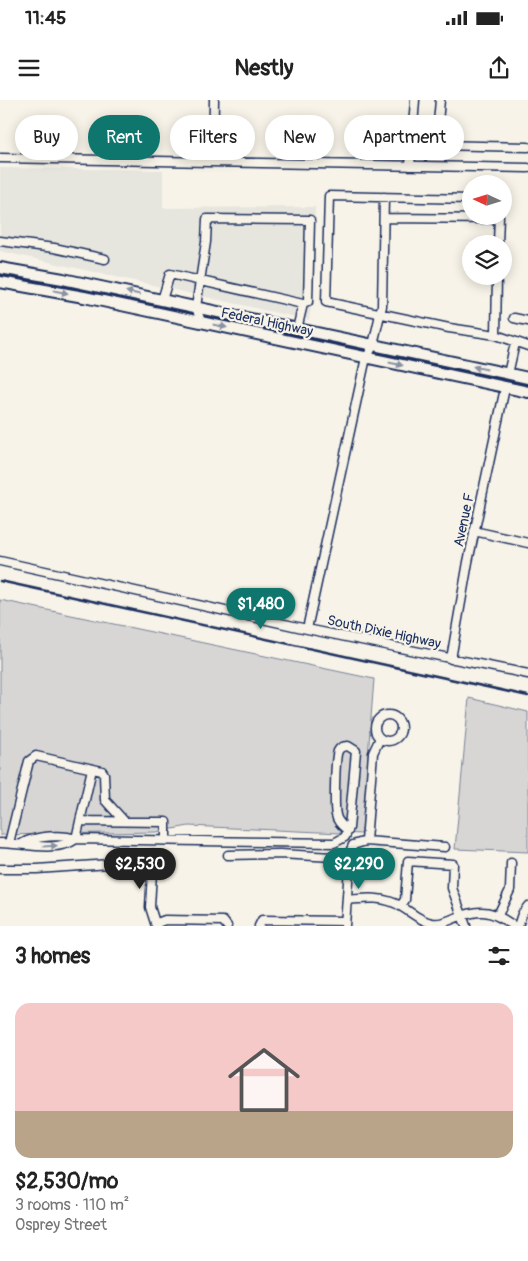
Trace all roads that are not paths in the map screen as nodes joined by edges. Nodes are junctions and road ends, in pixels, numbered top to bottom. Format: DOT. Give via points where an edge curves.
graph roads {
  1 [pos="214,100"];
  2 [pos="415,100"];
  3 [pos="440,100"];
  4 [pos="528,147"];
  5 [pos="0,158"];
  6 [pos="213,162"];
  7 [pos="410,166"];
  8 [pos="528,168"];
  9 [pos="384,197"];
  10 [pos="462,199"];
  11 [pos="384,218"];
  12 [pos="462,218"];
  13 [pos="0,241"];
  14 [pos="105,259"];
  15 [pos="0,268"];
  16 [pos="199,281"];
  17 [pos="0,282"];
  18 [pos="497,285"];
  19 [pos="162,300"];
  20 [pos="303,304"];
  21 [pos="196,307"];
  22 [pos="380,313"];
  23 [pos="514,318"];
  24 [pos="528,321"];
  25 [pos="201,322"];
  26 [pos="297,329"];
  27 [pos="496,335"];
  28 [pos="515,343"];
  29 [pos="373,345"];
  30 [pos="528,346"];
  31 [pos="366,358"];
  32 [pos="508,374"];
  33 [pos="528,378"];
  34 [pos="505,388"];
  35 [pos="528,392"];
  36 [pos="474,531"];
  37 [pos="528,543"];
  38 [pos="0,561"];
  39 [pos="307,629"];
  40 [pos="451,658"];
  41 [pos="528,674"];
  42 [pos="380,738"];
  43 [pos="92,768"];
  44 [pos="80,821"];
  45 [pos="124,821"];
  46 [pos="346,834"];
  47 [pos="166,839"];
  48 [pos="76,840"];
  49 [pos="366,840"];
  50 [pos="0,843"];
  51 [pos="9,843"];
  52 [pos="444,847"];
  53 [pos="351,852"];
  54 [pos="152,854"];
  55 [pos="228,855"];
  56 [pos="139,862"];
  57 [pos="511,863"];
  58 [pos="0,869"];
  59 [pos="347,900"];
  60 [pos="400,906"];
  61 [pos="528,906"];
  62 [pos="498,915"];
  63 [pos="462,916"];
  64 [pos="421,923"];
  65 [pos="156,924"];
  66 [pos="345,924"];
  67 [pos="227,926"];
  68 [pos="260,926"];
  69 [pos="466,926"];
  70 [pos="514,926"];
  71 [pos="518,926"];
  1 -- 6 [label="street"];
  2 -- 7 [label="street"];
  3 -- 4 [label="street" via="436,145"];
  5 -- 6 [label="street"];
  6 -- 7 [label="street"];
  7 -- 8 [label="street"];
  9 -- 10 [label="street"];
  9 -- 11 [label="street"];
  9 -- 22 [label="street" via="329,196 326,302"];
  11 -- 12 [label="street"];
  11 -- 22 [label="street"];
  13 -- 14 [label="street"];
  19 -- 15 [label="main road, Federal Highway, one-way"];
  16 -- 19 [label="street" via="170,274"];
  16 -- 20 [label="street"];
  16 -- 20 [label="street" via="207,219 310,220 308,302"];
  16 -- 21 [label="street"];
  17 -- 25 [label="main road, Federal Highway, one-way"];
  18 -- 27 [label="street"];
  19 -- 21 [label="main road, Federal Highway"];
  20 -- 26 [label="street"];
  21 -- 25 [label="street"];
  21 -- 26 [label="main road, Federal Highway"];
  22 -- 27 [label="street"];
  22 -- 29 [label="street"];
  23 -- 24 [label="street"];
  25 -- 31 [label="main road, Federal Highway, one-way"];
  26 -- 29 [label="main road, Federal Highway"];
  27 -- 28 [label="street"];
  28 -- 30 [label="street"];
  28 -- 32 [label="street"];
  29 -- 31 [label="street"];
  32 -- 29 [label="main road, Federal Highway, one-way"];
  31 -- 34 [label="main road, Federal Highway, one-way"];
  31 -- 39 [label="street"];
  32 -- 33 [label="main road, Federal Highway"];
  34 -- 35 [label="main road, Federal Highway"];
  34 -- 36 [label="street, Avenue F"];
  36 -- 37 [label="street"];
  36 -- 40 [label="street, Avenue F"];
  38 -- 39 [label="street, South Dixie Highway"];
  39 -- 40 [label="street, South Dixie Highway"];
  40 -- 41 [label="street, South Dixie Highway"];
  42 -- 49 [label="street" via="373,753"];
  43 -- 44 [label="street"];
  43 -- 45 [label="street" via="104,774 104,800"];
  43 -- 51 [label="street" via="36,756 29,761"];
  44 -- 45 [label="street"];
  44 -- 48 [label="street"];
  45 -- 47 [label="street" via="166,822"];
  46 -- 46 [label="street" via="356,752 348,746 337,752 334,785 337,792 336,815"];
  46 -- 47 [label="street" via="328,844"];
  46 -- 53 [label="street"];
  47 -- 48 [label="street"];
  48 -- 51 [label="street" via="54,846"];
  49 -- 52 [label="street"];
  49 -- 53 [label="street"];
  50 -- 51 [label="street"];
  53 -- 55 [label="street"];
  53 -- 59 [label="street"];
  54 -- 65 [label="street" via="150,907"];
  56 -- 58 [label="street"];
  57 -- 62 [label="street" via="510,890"];
  59 -- 60 [label="street" via="374,898"];
  59 -- 66 [label="street"];
  60 -- 63 [label="street" via="405,900 408,862 454,864 452,888"];
  60 -- 64 [label="street"];
  61 -- 71 [label="street"];
  62 -- 63 [label="street" via="481,912"];
  62 -- 70 [label="street"];
  63 -- 64 [label="street" via="445,923"];
  63 -- 69 [label="street"];
  65 -- 67 [label="street" via="165,920 223,921"];
  66 -- 68 [label="street" via="262,920"];
}
